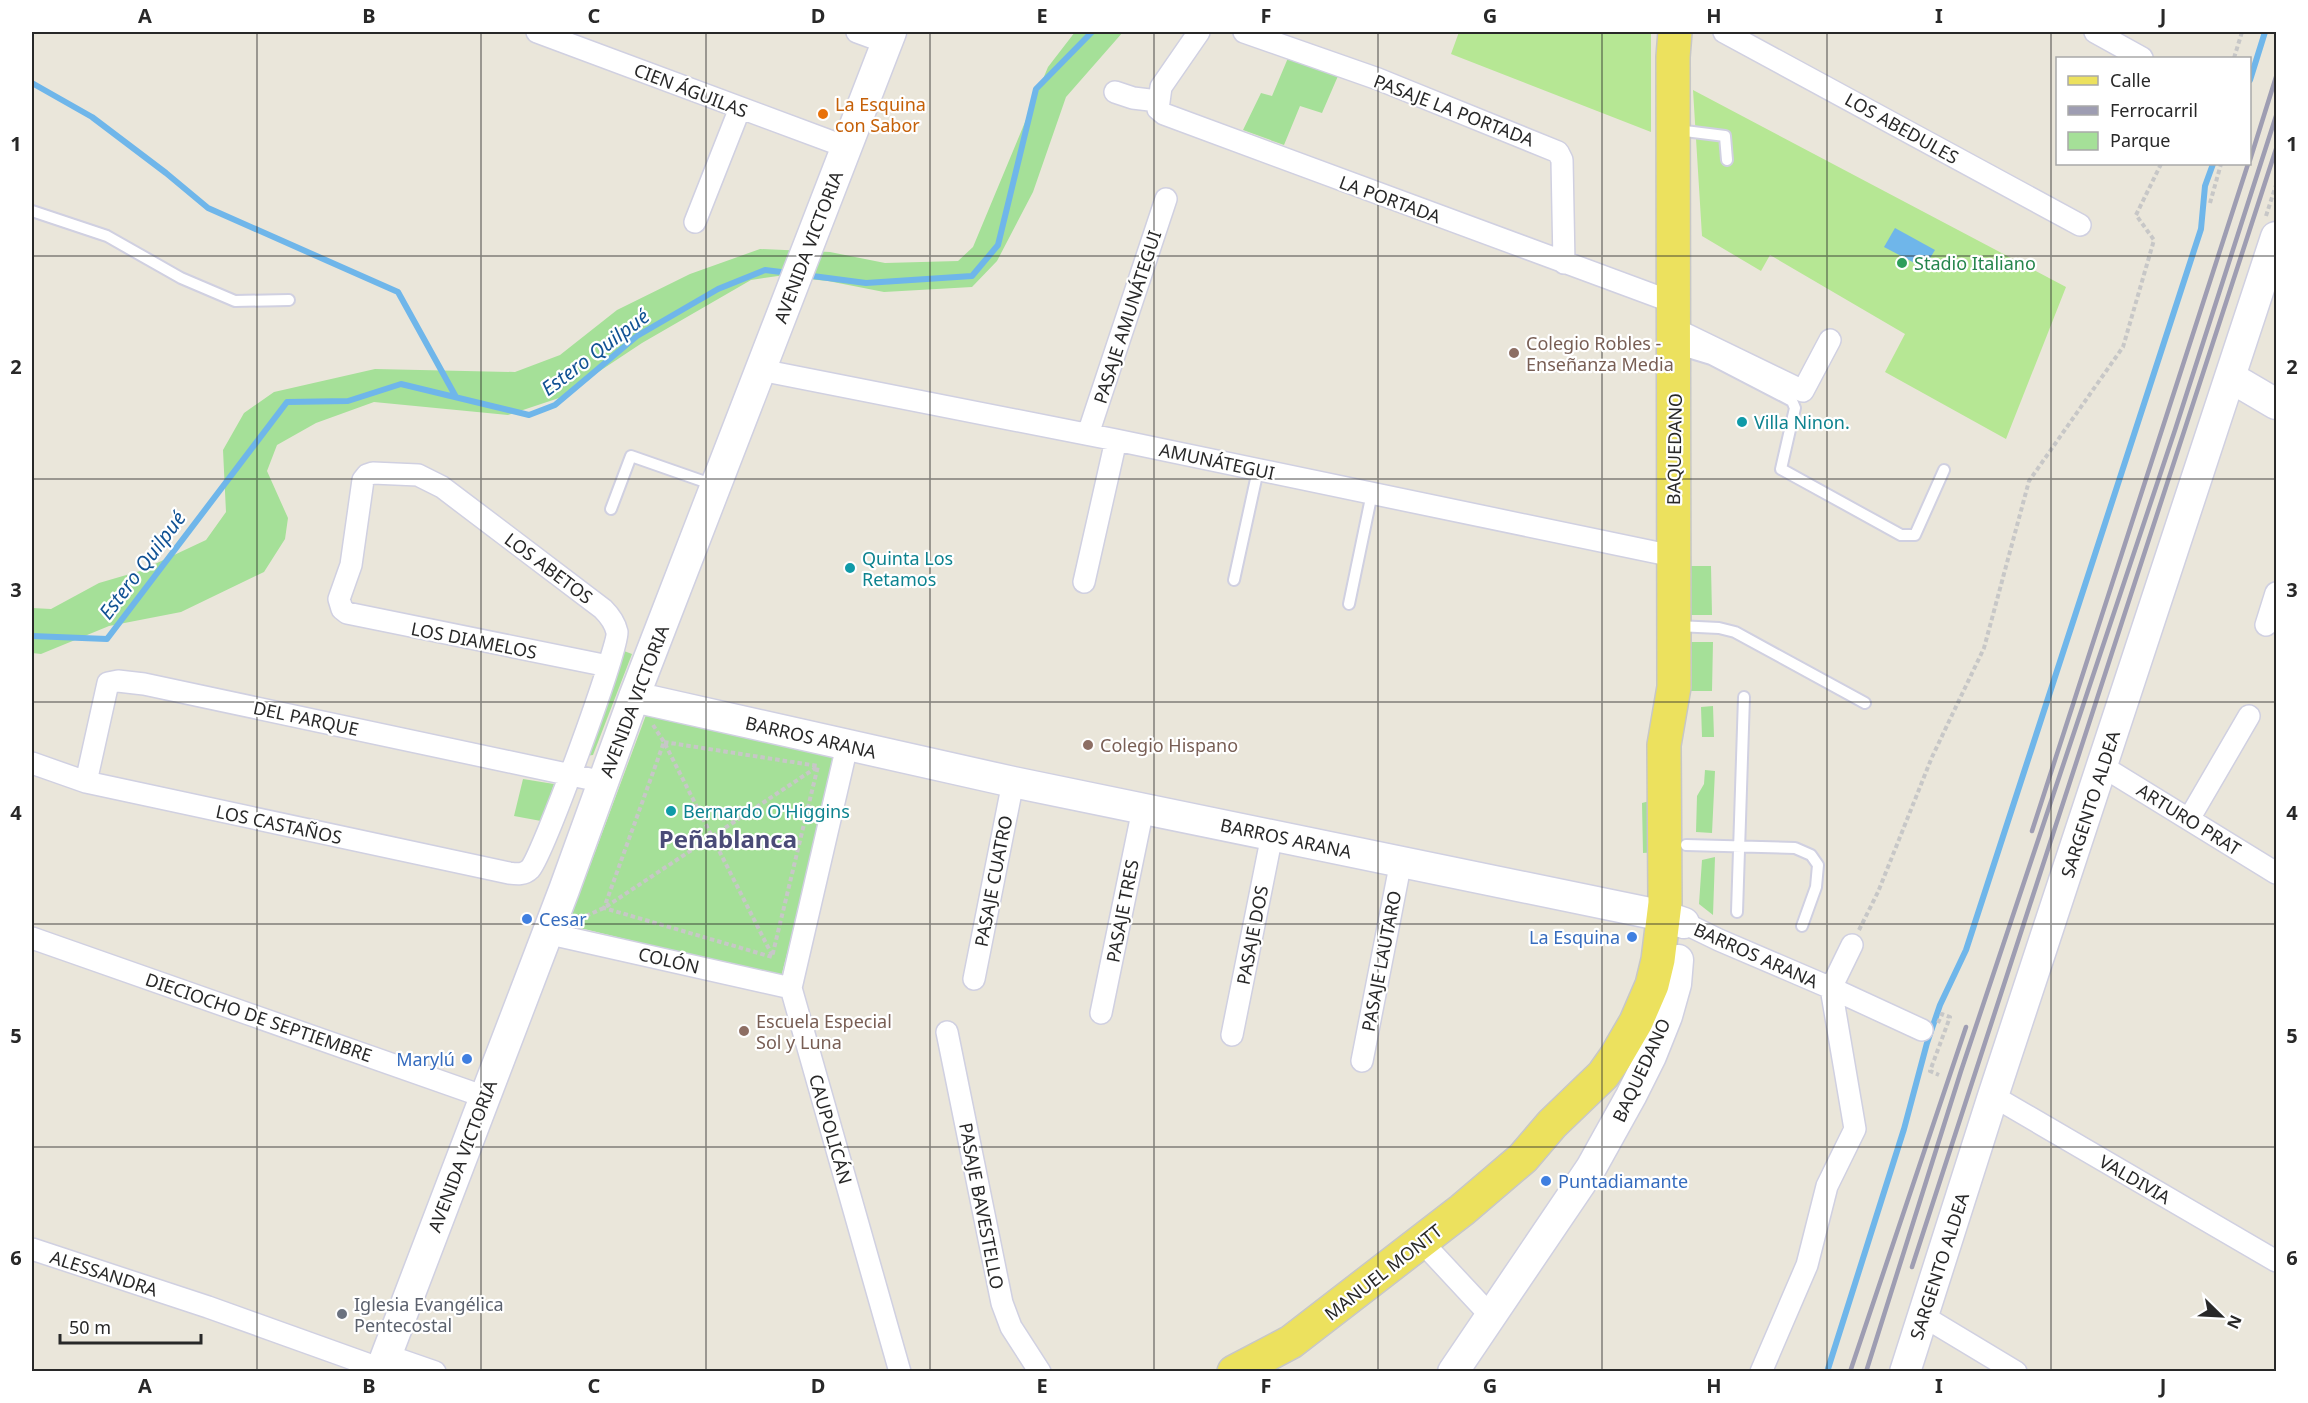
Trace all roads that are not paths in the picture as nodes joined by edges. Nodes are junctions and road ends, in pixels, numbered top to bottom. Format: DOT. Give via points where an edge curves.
graph roads {
  1 [pos="537,32"];
  2 [pos="857,32"];
  3 [pos="1199,32"];
  4 [pos="1244,32"];
  5 [pos="1675,32"];
  6 [pos="1724,32"];
  7 [pos="2095,32"];
  8 [pos="889,37"];
  9 [pos="2140,57"];
  10 [pos="1115,92"];
  11 [pos="1158,101"];
  12 [pos="740,108"];
  13 [pos="1673,130"];
  14 [pos="846,147"];
  15 [pos="1726,160"];
  16 [pos="1166,199"];
  17 [pos="32,211"];
  18 [pos="695,222"];
  19 [pos="2080,225"];
  20 [pos="2272,242"];
  21 [pos="1564,263"];
  22 [pos="289,300"];
  23 [pos="1675,327"];
  24 [pos="1830,340"];
  25 [pos="761,370"];
  26 [pos="2230,377"];
  27 [pos="2277,404"];
  28 [pos="1088,434"];
  29 [pos="1116,440"];
  30 [pos="1258,470"];
  31 [pos="1944,470"];
  32 [pos="717,486"];
  33 [pos="1372,493"];
  34 [pos="611,509"];
  35 [pos="1672,556"];
  36 [pos="1234,580"];
  37 [pos="1084,582"];
  38 [pos="2277,593"];
  39 [pos="1349,604"];
  40 [pos="342,609"];
  41 [pos="2266,625"];
  42 [pos="1673,626"];
  43 [pos="608,666"];
  44 [pos="1674,687"];
  45 [pos="634,697"];
  46 [pos="1744,697"];
  47 [pos="1865,704"];
  48 [pos="2249,716"];
  49 [pos="847,746"];
  50 [pos="32,763"];
  51 [pos="2102,766"];
  52 [pos="571,773"];
  53 [pos="86,782"];
  54 [pos="604,782"];
  55 [pos="1013,782"];
  56 [pos="1143,809"];
  57 [pos="2189,819"];
  58 [pos="1272,835"];
  59 [pos="1686,845"];
  60 [pos="1739,845"];
  61 [pos="1401,861"];
  62 [pos="528,871"];
  63 [pos="2277,873"];
  64 [pos="1737,912"];
  65 [pos="1674,919"];
  66 [pos="1802,926"];
  67 [pos="546,933"];
  68 [pos="32,938"];
  69 [pos="1852,945"];
  70 [pos="1678,960"];
  71 [pos="974,979"];
  72 [pos="791,988"];
  73 [pos="1831,988"];
  74 [pos="1101,1013"];
  75 [pos="1922,1030"];
  76 [pos="947,1032"];
  77 [pos="1232,1035"];
  78 [pos="1362,1061"];
  79 [pos="485,1096"];
  80 [pos="1993,1096"];
  81 [pos="1522,1158"];
  82 [pos="1422,1242"];
  83 [pos="32,1249"];
  84 [pos="2277,1262"];
  85 [pos="1490,1315"];
  86 [pos="1923,1316"];
  87 [pos="382,1365"];
  88 [pos="435,1371"];
  89 [pos="900,1371"];
  90 [pos="1040,1371"];
  91 [pos="1234,1371"];
  92 [pos="1453,1371"];
  93 [pos="1761,1371"];
  94 [pos="1905,1371"];
  95 [pos="2016,1371"];
  1 -- 12 [label="street, CIEN ÁGUILAS"];
  2 -- 8 [label="street"];
  3 -- 11 [label="street" via="1161,87"];
  4 -- 21 [label="street, PASAJE LA PORTADA" via="1378,79 1558,152 1562,160"];
  5 -- 13 [label="main road, BAQUEDANO"];
  6 -- 19 [label="street, LOS ABEDULES"];
  7 -- 9 [label="street"];
  8 -- 14 [label="street, AVENIDA VICTORIA"];
  10 -- 11 [label="street"];
  11 -- 21 [label="street, LA PORTADA" via="1158,109 1183,123"];
  12 -- 14 [label="street, CIEN ÁGUILAS"];
  12 -- 18 [label="street"];
  13 -- 15 [label="lane" via="1725,136"];
  13 -- 23 [label="main road, BAQUEDANO"];
  14 -- 25 [label="street, AVENIDA VICTORIA"];
  16 -- 28 [label="street, PASAJE AMUNÁTEGUI"];
  17 -- 22 [label="lane" via="107,236 181,278 235,301"];
  20 -- 26 [label="street, SARGENTO ALDEA"];
  21 -- 23 [label="street, LA PORTADA"];
  23 -- 24 [label="street, LA PORTADA" via="1803,391"];
  23 -- 31 [label="lane" via="1711,359 1792,401 1795,408 1781,469 1901,535 1915,535"];
  23 -- 35 [label="main road, BAQUEDANO"];
  25 -- 28 [label="street, AMUNÁTEGUI"];
  25 -- 32 [label="street, AVENIDA VICTORIA"];
  26 -- 27 [label="street"];
  26 -- 51 [label="street, SARGENTO ALDEA"];
  28 -- 29 [label="street, AMUNÁTEGUI"];
  29 -- 30 [label="street, AMUNÁTEGUI"];
  29 -- 37 [label="street"];
  30 -- 33 [label="street, AMUNÁTEGUI"];
  30 -- 36 [label="lane"];
  32 -- 34 [label="lane" via="632,456"];
  32 -- 45 [label="street, AVENIDA VICTORIA"];
  33 -- 35 [label="street, AMUNÁTEGUI"];
  33 -- 39 [label="lane"];
  35 -- 42 [label="main road, BAQUEDANO"];
  38 -- 41 [label="street"];
  40 -- 43 [label="street, LOS DIAMELOS" via="352,615"];
  40 -- 43 [label="street, LOS ABETOS" via="339,599 351,565 363,480 373,473 418,475 442,487 603,609 617,632"];
  42 -- 44 [label="main road, BAQUEDANO"];
  42 -- 47 [label="lane" via="1735,632"];
  43 -- 52 [label="street, LOS ABETOS"];
  44 -- 59 [label="main road, BAQUEDANO" via="1687,740"];
  44 -- 65 [label="main road, BAQUEDANO" via="1664,745"];
  45 -- 49 [label="street, BARROS ARANA"];
  45 -- 54 [label="street, AVENIDA VICTORIA"];
  46 -- 60 [label="lane"];
  48 -- 57 [label="street"];
  49 -- 55 [label="street, BARROS ARANA"];
  49 -- 72 [label="street, CAUPOLICÁN"];
  50 -- 53 [label="street, LOS CASTAÑOS"];
  51 -- 57 [label="street, ARTURO PRAT"];
  51 -- 80 [label="street, SARGENTO ALDEA"];
  52 -- 53 [label="street, DEL PARQUE" via="118,681 108,682"];
  52 -- 54 [label="street, DEL PARQUE"];
  52 -- 62 [label="street, LOS ABETOS" via="538,857"];
  53 -- 62 [label="street, LOS CASTAÑOS" via="509,873"];
  54 -- 67 [label="street, AVENIDA VICTORIA"];
  55 -- 56 [label="street, BARROS ARANA"];
  55 -- 71 [label="street, PASAJE CUATRO"];
  56 -- 58 [label="street, BARROS ARANA"];
  56 -- 74 [label="street, PASAJE TRES"];
  57 -- 63 [label="street, ARTURO PRAT"];
  58 -- 61 [label="street, BARROS ARANA"];
  58 -- 77 [label="street, PASAJE DOS"];
  59 -- 60 [label="lane"];
  59 -- 65 [label="main road, BAQUEDANO" via="1686,907"];
  60 -- 64 [label="lane"];
  60 -- 66 [label="lane" via="1795,848 1811,855 1818,865 1816,886"];
  61 -- 65 [label="street, BARROS ARANA"];
  61 -- 78 [label="street, PASAJE LAUTARO"];
  65 -- 70 [label="main road, BAQUEDANO"];
  65 -- 73 [label="street, BARROS ARANA"];
  65 -- 81 [label="main road, MANUEL MONTT" via="1652,985 1625,1042 1603,1076"];
  67 -- 72 [label="street, COLÓN"];
  67 -- 79 [label="street, AVENIDA VICTORIA"];
  68 -- 79 [label="street, DIECIOCHO DE SEPTIEMBRE"];
  69 -- 73 [label="street"];
  70 -- 81 [label="main road, MANUEL MONTT" via="1645,1046 1616,1087 1598,1108 1561,1136"];
  70 -- 85 [label="street, BAQUEDANO" via="1667,1016 1631,1096 1591,1168"];
  72 -- 89 [label="street, CAUPOLICÁN"];
  73 -- 75 [label="street, BARROS ARANA"];
  73 -- 93 [label="street" via="1855,1129 1827,1186 1807,1265"];
  76 -- 90 [label="street, PASAJE BAVESTELLO" via="1002,1304 1011,1327"];
  79 -- 87 [label="street, AVENIDA VICTORIA"];
  80 -- 84 [label="street, VALDIVIA"];
  80 -- 86 [label="street, SARGENTO ALDEA"];
  81 -- 82 [label="main road, MANUEL MONTT"];
  82 -- 85 [label="street"];
  82 -- 91 [label="main road, MANUEL MONTT" via="1291,1342"];
  83 -- 87 [label="street, ALESSANDRA"];
  85 -- 92 [label="street, BAQUEDANO"];
  86 -- 94 [label="street, SARGENTO ALDEA"];
  86 -- 95 [label="street"];
  87 -- 88 [label="street, ALESSANDRA"];
}
